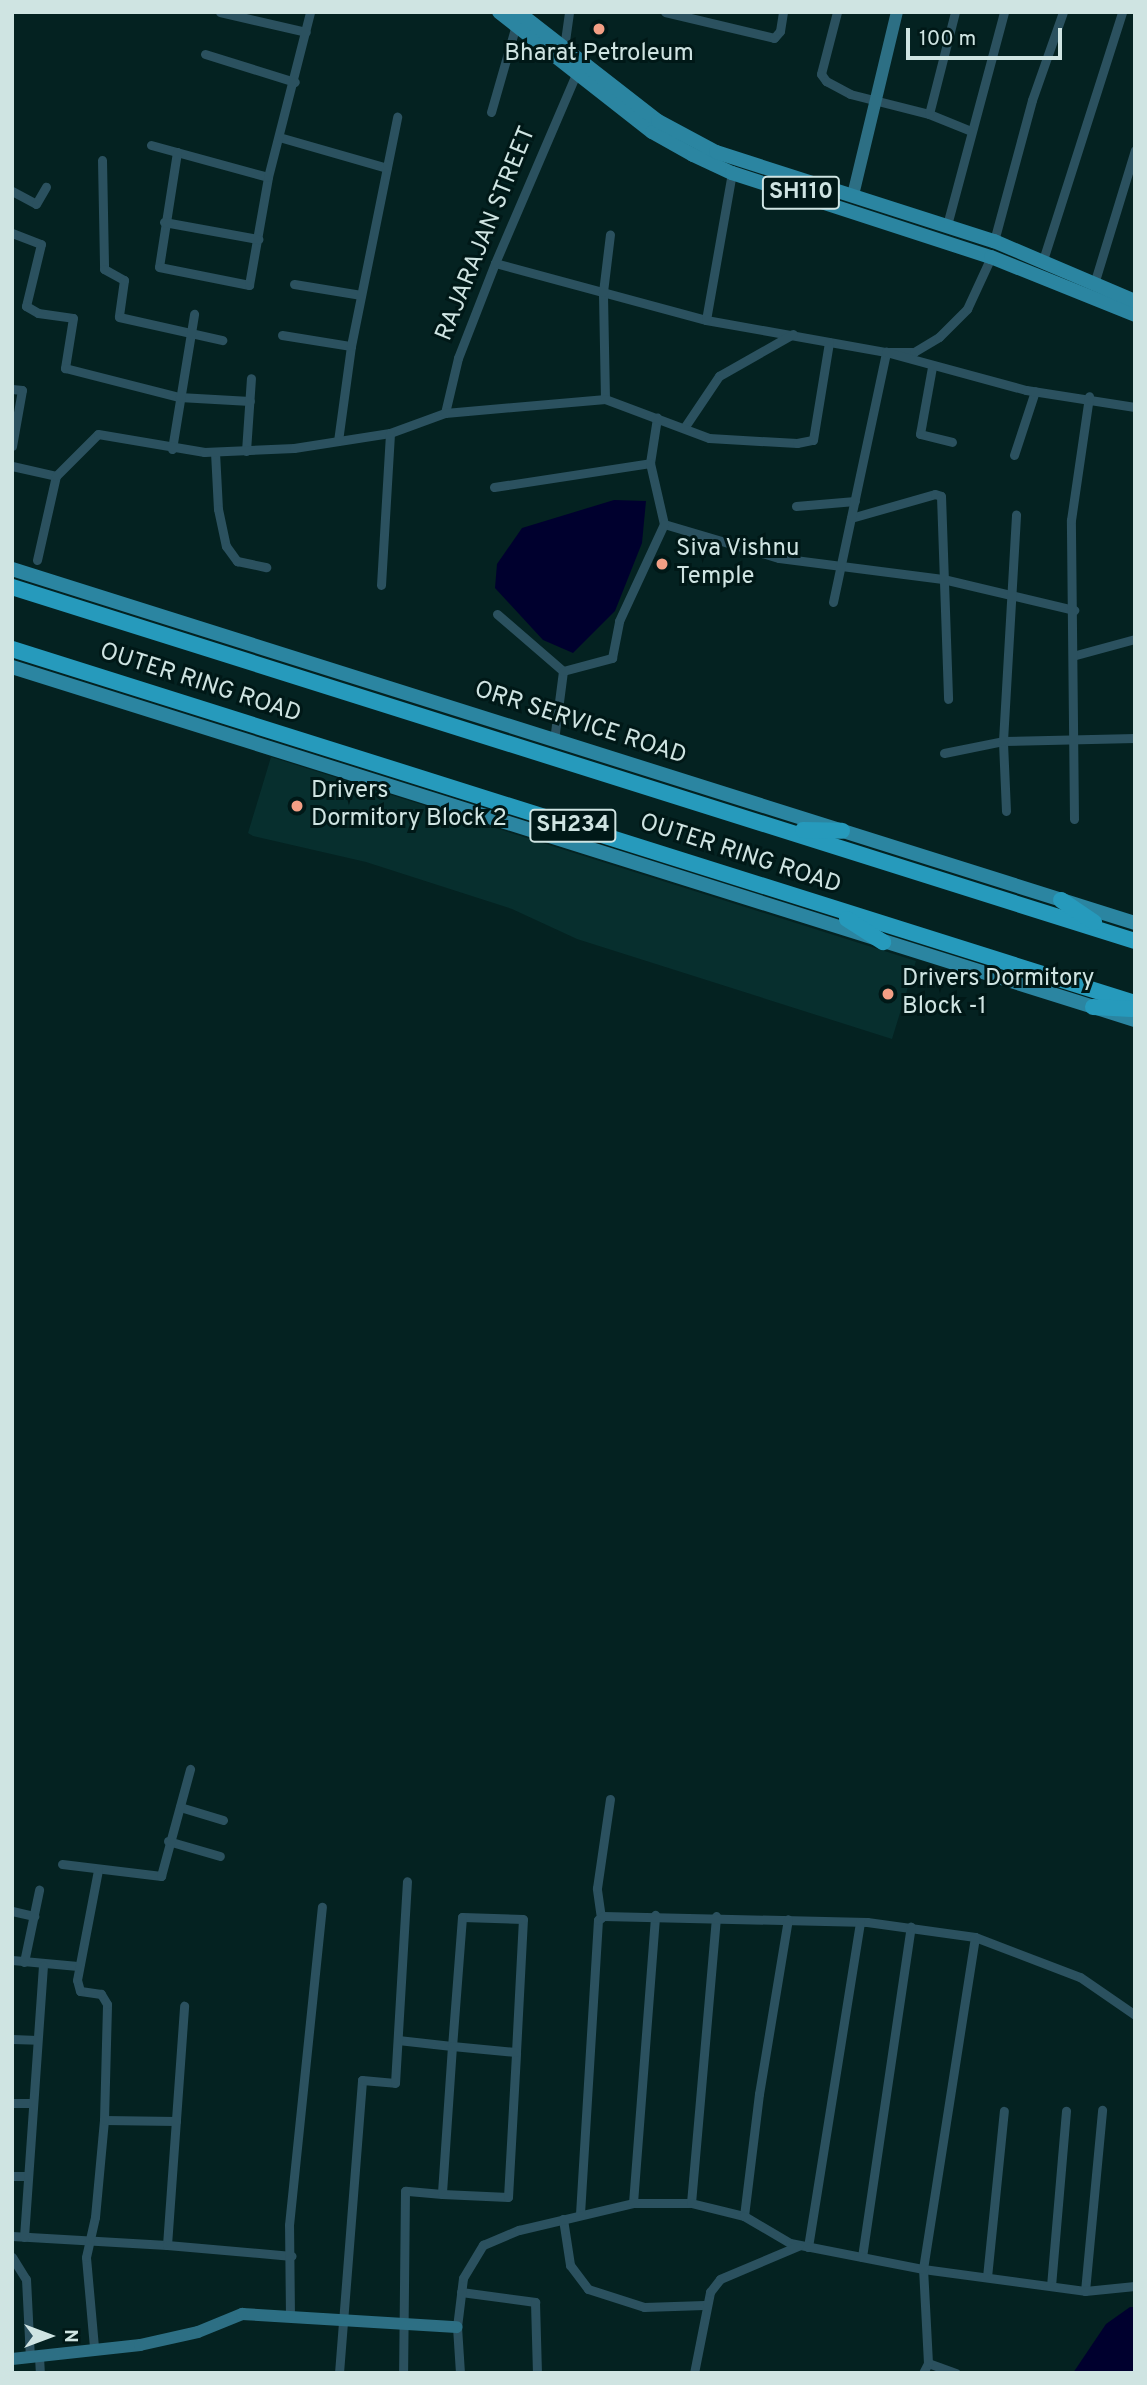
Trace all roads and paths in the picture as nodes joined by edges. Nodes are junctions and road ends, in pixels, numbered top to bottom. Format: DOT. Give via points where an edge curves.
graph roads {
  1 [pos="220,12"];
  2 [pos="310,12"];
  3 [pos="499,12"];
  4 [pos="569,12"];
  5 [pos="665,12"];
  6 [pos="783,12"];
  7 [pos="837,12"];
  8 [pos="897,12"];
  9 [pos="955,12"];
  10 [pos="1004,12"];
  11 [pos="1063,12"];
  12 [pos="1122,12"];
  13 [pos="517,19"];
  14 [pos="306,32"];
  15 [pos="562,53"];
  16 [pos="205,54"];
  17 [pos="579,69"];
  18 [pos="295,82"];
  19 [pos="876,100"];
  20 [pos="491,112"];
  21 [pos="929,114"];
  22 [pos="397,117"];
  23 [pos="971,131"];
  24 [pos="279,137"];
  25 [pos="151,145"];
  26 [pos="1135,150"];
  27 [pos="177,152"];
  28 [pos="102,160"];
  29 [pos="387,168"];
  30 [pos="732,173"];
  31 [pos="268,177"];
  32 [pos="46,187"];
  33 [pos="12,191"];
  34 [pos="853,195"];
  35 [pos="164,222"];
  36 [pos="947,225"];
  37 [pos="12,233"];
  38 [pos="610,234"];
  39 [pos="258,239"];
  40 [pos="994,241"];
  41 [pos="991,257"];
  42 [pos="1043,260"];
  43 [pos="495,263"];
  44 [pos="294,284"];
  45 [pos="1094,284"];
  46 [pos="603,292"];
  47 [pos="361,295"];
  48 [pos="1135,301"];
  49 [pos="194,314"];
  50 [pos="1135,315"];
  51 [pos="706,320"];
  52 [pos="191,332"];
  53 [pos="793,334"];
  54 [pos="282,335"];
  55 [pos="222,340"];
  56 [pos="830,342"];
  57 [pos="351,346"];
  58 [pos="887,352"];
  59 [pos="932,368"];
  60 [pos="251,378"];
  61 [pos="12,389"];
  62 [pos="1035,391"];
  63 [pos="179,397"];
  64 [pos="1089,397"];
  65 [pos="605,399"];
  66 [pos="250,401"];
  67 [pos="1135,407"];
  68 [pos="445,412"];
  69 [pos="657,418"];
  70 [pos="684,428"];
  71 [pos="390,433"];
  72 [pos="338,441"];
  73 [pos="953,442"];
  74 [pos="12,446"];
  75 [pos="172,449"];
  76 [pos="246,451"];
  77 [pos="215,452"];
  78 [pos="1014,455"];
  79 [pos="650,463"];
  80 [pos="12,466"];
  81 [pos="56,476"];
  82 [pos="494,487"];
  83 [pos="855,501"];
  84 [pos="796,506"];
  85 [pos="1016,514"];
  86 [pos="851,518"];
  87 [pos="664,524"];
  88 [pos="37,560"];
  89 [pos="841,566"];
  90 [pos="266,567"];
  91 [pos="12,569"];
  92 [pos="943,579"];
  93 [pos="381,585"];
  94 [pos="12,587"];
  95 [pos="1009,594"];
  96 [pos="833,602"];
  97 [pos="1074,610"];
  98 [pos="497,614"];
  99 [pos="1135,639"];
  100 [pos="12,649"];
  101 [pos="1076,655"];
  102 [pos="12,667"];
  103 [pos="563,671"];
  104 [pos="948,699"];
  105 [pos="1075,736"];
  106 [pos="1135,738"];
  107 [pos="554,740"];
  108 [pos="1003,741"];
  109 [pos="944,753"];
  110 [pos="1006,811"];
  111 [pos="1074,819"];
  112 [pos="783,830"];
  113 [pos="842,831"];
  114 [pos="1061,900"];
  115 [pos="824,906"];
  116 [pos="1135,923"];
  117 [pos="1109,933"];
  118 [pos="1135,941"];
  119 [pos="883,942"];
  120 [pos="1135,1003"];
  121 [pos="1093,1007"];
  122 [pos="1135,1009"];
  123 [pos="1135,1020"];
  124 [pos="190,1769"];
  125 [pos="610,1799"];
  126 [pos="180,1807"];
  127 [pos="223,1821"];
  128 [pos="168,1841"];
  129 [pos="220,1856"];
  130 [pos="62,1864"];
  131 [pos="98,1870"];
  132 [pos="407,1881"];
  133 [pos="39,1891"];
  134 [pos="322,1907"];
  135 [pos="12,1912"];
  136 [pos="655,1915"];
  137 [pos="34,1916"];
  138 [pos="716,1916"];
  139 [pos="601,1918"];
  140 [pos="788,1919"];
  141 [pos="860,1922"];
  142 [pos="911,1927"];
  143 [pos="975,1937"];
  144 [pos="12,1960"];
  145 [pos="24,1962"];
  146 [pos="43,1966"];
  147 [pos="78,1966"];
  148 [pos="184,2006"];
  149 [pos="1135,2015"];
  150 [pos="12,2039"];
  151 [pos="37,2040"];
  152 [pos="398,2040"];
  153 [pos="452,2046"];
  154 [pos="516,2052"];
  155 [pos="12,2103"];
  156 [pos="33,2104"];
  157 [pos="1102,2110"];
  158 [pos="1004,2111"];
  159 [pos="1066,2111"];
  160 [pos="104,2120"];
  161 [pos="176,2121"];
  162 [pos="12,2176"];
  163 [pos="29,2176"];
  164 [pos="442,2194"];
  165 [pos="633,2203"];
  166 [pos="691,2203"];
  167 [pos="580,2214"];
  168 [pos="744,2216"];
  169 [pos="563,2219"];
  170 [pos="12,2236"];
  171 [pos="24,2237"];
  172 [pos="90,2242"];
  173 [pos="167,2245"];
  174 [pos="804,2246"];
  175 [pos="292,2256"];
  176 [pos="12,2257"];
  177 [pos="862,2257"];
  178 [pos="923,2269"];
  179 [pos="987,2277"];
  180 [pos="1051,2286"];
  181 [pos="1135,2286"];
  182 [pos="1085,2291"];
  183 [pos="461,2292"];
  184 [pos="705,2305"];
  185 [pos="290,2317"];
  186 [pos="341,2320"];
  187 [pos="402,2324"];
  188 [pos="457,2327"];
  189 [pos="94,2347"];
  190 [pos="34,2356"];
  191 [pos="12,2359"];
  192 [pos="928,2362"];
  193 [pos="40,2373"];
  194 [pos="339,2373"];
  195 [pos="403,2373"];
  196 [pos="460,2373"];
  197 [pos="537,2373"];
  198 [pos="694,2373"];
  199 [pos="923,2373"];
  200 [pos="956,2373"];
  1 -- 14 [label="street"];
  2 -- 14 [label="street"];
  3 -- 13 [label="main road, SH110"];
  4 -- 15 [label="street"];
  5 -- 6 [label="street" via="774,38"];
  7 -- 19 [label="street" via="821,74 835,88"];
  8 -- 19 [label="street"];
  9 -- 21 [label="street"];
  10 -- 23 [label="street"];
  11 -- 40 [label="street" via="1032,100"];
  12 -- 42 [label="street"];
  13 -- 15 [label="main road, SH110"];
  13 -- 20 [label="street"];
  14 -- 18 [label="street"];
  15 -- 17 [label="main road, SH110"];
  16 -- 18 [label="street"];
  17 -- 30 [label="main road, SH110" via="652,132"];
  17 -- 34 [label="main road, SH110" via="658,121 733,160"];
  17 -- 43 [label="street, RAJARAJAN STREET"];
  18 -- 24 [label="street"];
  19 -- 21 [label="street"];
  19 -- 34 [label="street"];
  21 -- 23 [label="street"];
  22 -- 29 [label="street"];
  23 -- 36 [label="street"];
  24 -- 29 [label="street"];
  24 -- 31 [label="street"];
  25 -- 27 [label="street"];
  26 -- 45 [label="street"];
  27 -- 31 [label="street"];
  27 -- 35 [label="street"];
  28 -- 52 [label="street" via="104,269 124,280 119,317"];
  29 -- 47 [label="street"];
  30 -- 41 [label="main road, SH110"];
  30 -- 51 [label="street"];
  31 -- 39 [label="street"];
  32 -- 33 [label="street" via="36,204"];
  34 -- 36 [label="main road, SH110"];
  35 -- 39 [label="street"];
  35 -- 39 [label="street" via="159,268 243,285 251,282"];
  36 -- 40 [label="main road, SH110"];
  37 -- 63 [label="street" via="41,244 26,306 38,313 73,318 65,368"];
  38 -- 46 [label="street"];
  40 -- 41 [label="main road"];
  40 -- 42 [label="main road, SH110"];
  41 -- 50 [label="main road, SH110"];
  41 -- 58 [label="street" via="967,309 939,337 914,352"];
  42 -- 45 [label="main road, SH110"];
  43 -- 46 [label="street"];
  43 -- 68 [label="street, RAJARAJAN STREET" via="458,358"];
  44 -- 47 [label="street"];
  45 -- 48 [label="main road, SH110"];
  46 -- 51 [label="street"];
  46 -- 65 [label="street"];
  47 -- 57 [label="street"];
  49 -- 52 [label="street"];
  51 -- 53 [label="street"];
  52 -- 55 [label="street"];
  52 -- 63 [label="street"];
  53 -- 56 [label="street"];
  53 -- 70 [label="street" via="719,376"];
  54 -- 57 [label="street"];
  56 -- 58 [label="street"];
  56 -- 70 [label="street" via="813,440 709,438"];
  57 -- 72 [label="street"];
  58 -- 59 [label="street"];
  58 -- 83 [label="street"];
  59 -- 62 [label="street"];
  59 -- 73 [label="street" via="920,434"];
  60 -- 66 [label="street"];
  61 -- 74 [label="street" via="22,390"];
  62 -- 64 [label="street"];
  62 -- 78 [label="street"];
  63 -- 66 [label="street"];
  63 -- 75 [label="street"];
  64 -- 67 [label="street"];
  64 -- 97 [label="street" via="1071,520"];
  65 -- 68 [label="street"];
  65 -- 69 [label="street"];
  66 -- 76 [label="street"];
  68 -- 71 [label="street" via="419,426"];
  69 -- 70 [label="street"];
  69 -- 79 [label="street"];
  71 -- 72 [label="street"];
  71 -- 93 [label="street"];
  72 -- 76 [label="street"];
  75 -- 77 [label="street"];
  75 -- 81 [label="street" via="98,434"];
  76 -- 77 [label="street"];
  77 -- 90 [label="street" via="218,509 226,546 237,561"];
  79 -- 82 [label="street"];
  79 -- 87 [label="street"];
  80 -- 81 [label="street"];
  81 -- 88 [label="street"];
  83 -- 84 [label="street"];
  83 -- 86 [label="street"];
  85 -- 95 [label="street"];
  86 -- 89 [label="street"];
  86 -- 92 [label="street" via="941,496"];
  87 -- 89 [label="street" via="779,558"];
  87 -- 103 [label="street" via="619,621 612,657"];
  89 -- 92 [label="street"];
  89 -- 96 [label="street"];
  91 -- 107 [label="main road, ORR SERVICE ROAD"];
  92 -- 95 [label="street"];
  92 -- 104 [label="street"];
  94 -- 112 [label="highway, OUTER RING ROAD / SH234"];
  95 -- 97 [label="street"];
  95 -- 108 [label="street"];
  97 -- 101 [label="street"];
  98 -- 103 [label="street"];
  99 -- 101 [label="street"];
  100 -- 115 [label="highway, OUTER RING ROAD / SH234"];
  101 -- 105 [label="street"];
  102 -- 119 [label="main road"];
  103 -- 107 [label="street"];
  105 -- 106 [label="street"];
  105 -- 108 [label="street"];
  105 -- 111 [label="street"];
  107 -- 113 [label="main road, ORR SERVICE ROAD"];
  108 -- 109 [label="street"];
  108 -- 110 [label="street"];
  112 -- 113 [label="highway"];
  112 -- 117 [label="highway, OUTER RING ROAD / SH234"];
  113 -- 114 [label="main road, ORR SERVICE ROAD"];
  114 -- 116 [label="main road, ORR SERVICE ROAD"];
  114 -- 117 [label="highway"];
  115 -- 119 [label="highway"];
  115 -- 120 [label="highway, OUTER RING ROAD / SH234"];
  117 -- 118 [label="highway, OUTER RING ROAD / SH234"];
  119 -- 121 [label="main road"];
  121 -- 122 [label="highway"];
  121 -- 123 [label="main road"];
  124 -- 126 [label="street"];
  125 -- 139 [label="street" via="597,1888"];
  126 -- 127 [label="street"];
  126 -- 128 [label="street"];
  128 -- 129 [label="street"];
  128 -- 131 [label="street" via="157,1879"];
  130 -- 131 [label="street"];
  131 -- 147 [label="street"];
  132 -- 152 [label="street"];
  133 -- 137 [label="street"];
  134 -- 175 [label="street" via="289,2225"];
  135 -- 137 [label="street"];
  136 -- 138 [label="street"];
  136 -- 139 [label="street"];
  136 -- 165 [label="street"];
  137 -- 145 [label="street"];
  138 -- 140 [label="street"];
  138 -- 166 [label="street"];
  139 -- 167 [label="street"];
  140 -- 141 [label="street"];
  140 -- 168 [label="street"];
  141 -- 142 [label="street"];
  141 -- 174 [label="street"];
  142 -- 143 [label="street"];
  142 -- 177 [label="street"];
  143 -- 149 [label="street" via="1080,1977"];
  143 -- 178 [label="street"];
  144 -- 145 [label="street"];
  145 -- 146 [label="street"];
  146 -- 147 [label="street"];
  146 -- 151 [label="street"];
  147 -- 160 [label="street" via="77,1988 100,1994 107,2004"];
  148 -- 161 [label="street"];
  150 -- 151 [label="street"];
  151 -- 156 [label="street"];
  152 -- 153 [label="street"];
  152 -- 186 [label="street" via="395,2082 362,2080"];
  153 -- 154 [label="street"];
  153 -- 154 [label="street" via="462,1917 523,1919"];
  153 -- 164 [label="street"];
  154 -- 164 [label="street" via="508,2197"];
  155 -- 156 [label="street"];
  156 -- 163 [label="street"];
  157 -- 182 [label="street"];
  158 -- 179 [label="street"];
  159 -- 180 [label="street"];
  160 -- 161 [label="street"];
  160 -- 172 [label="street"];
  161 -- 173 [label="street"];
  162 -- 163 [label="street"];
  163 -- 171 [label="street"];
  164 -- 187 [label="street" via="405,2191"];
  165 -- 166 [label="street"];
  165 -- 167 [label="street"];
  166 -- 168 [label="street"];
  167 -- 169 [label="street"];
  168 -- 174 [label="street"];
  169 -- 183 [label="street" via="483,2245 463,2278"];
  169 -- 184 [label="street" via="570,2265 589,2289 644,2307"];
  170 -- 171 [label="street"];
  171 -- 172 [label="street"];
  172 -- 173 [label="street"];
  172 -- 189 [label="street" via="86,2257"];
  173 -- 175 [label="street"];
  174 -- 177 [label="street"];
  174 -- 184 [label="street" via="720,2280"];
  175 -- 185 [label="street"];
  176 -- 190 [label="street" via="26,2279"];
  177 -- 178 [label="street"];
  178 -- 179 [label="street"];
  178 -- 192 [label="street"];
  179 -- 180 [label="street"];
  180 -- 182 [label="street"];
  181 -- 182 [label="street"];
  183 -- 188 [label="street"];
  183 -- 197 [label="street" via="535,2302"];
  184 -- 198 [label="street"];
  185 -- 186 [label="street"];
  185 -- 189 [label="street" via="242,2314 198,2332 140,2345"];
  186 -- 187 [label="street"];
  186 -- 194 [label="street"];
  187 -- 188 [label="street"];
  187 -- 195 [label="street"];
  188 -- 196 [label="street"];
  189 -- 190 [label="street"];
  190 -- 191 [label="street"];
  190 -- 193 [label="street"];
  192 -- 199 [label="street"];
  192 -- 200 [label="street"];
}
